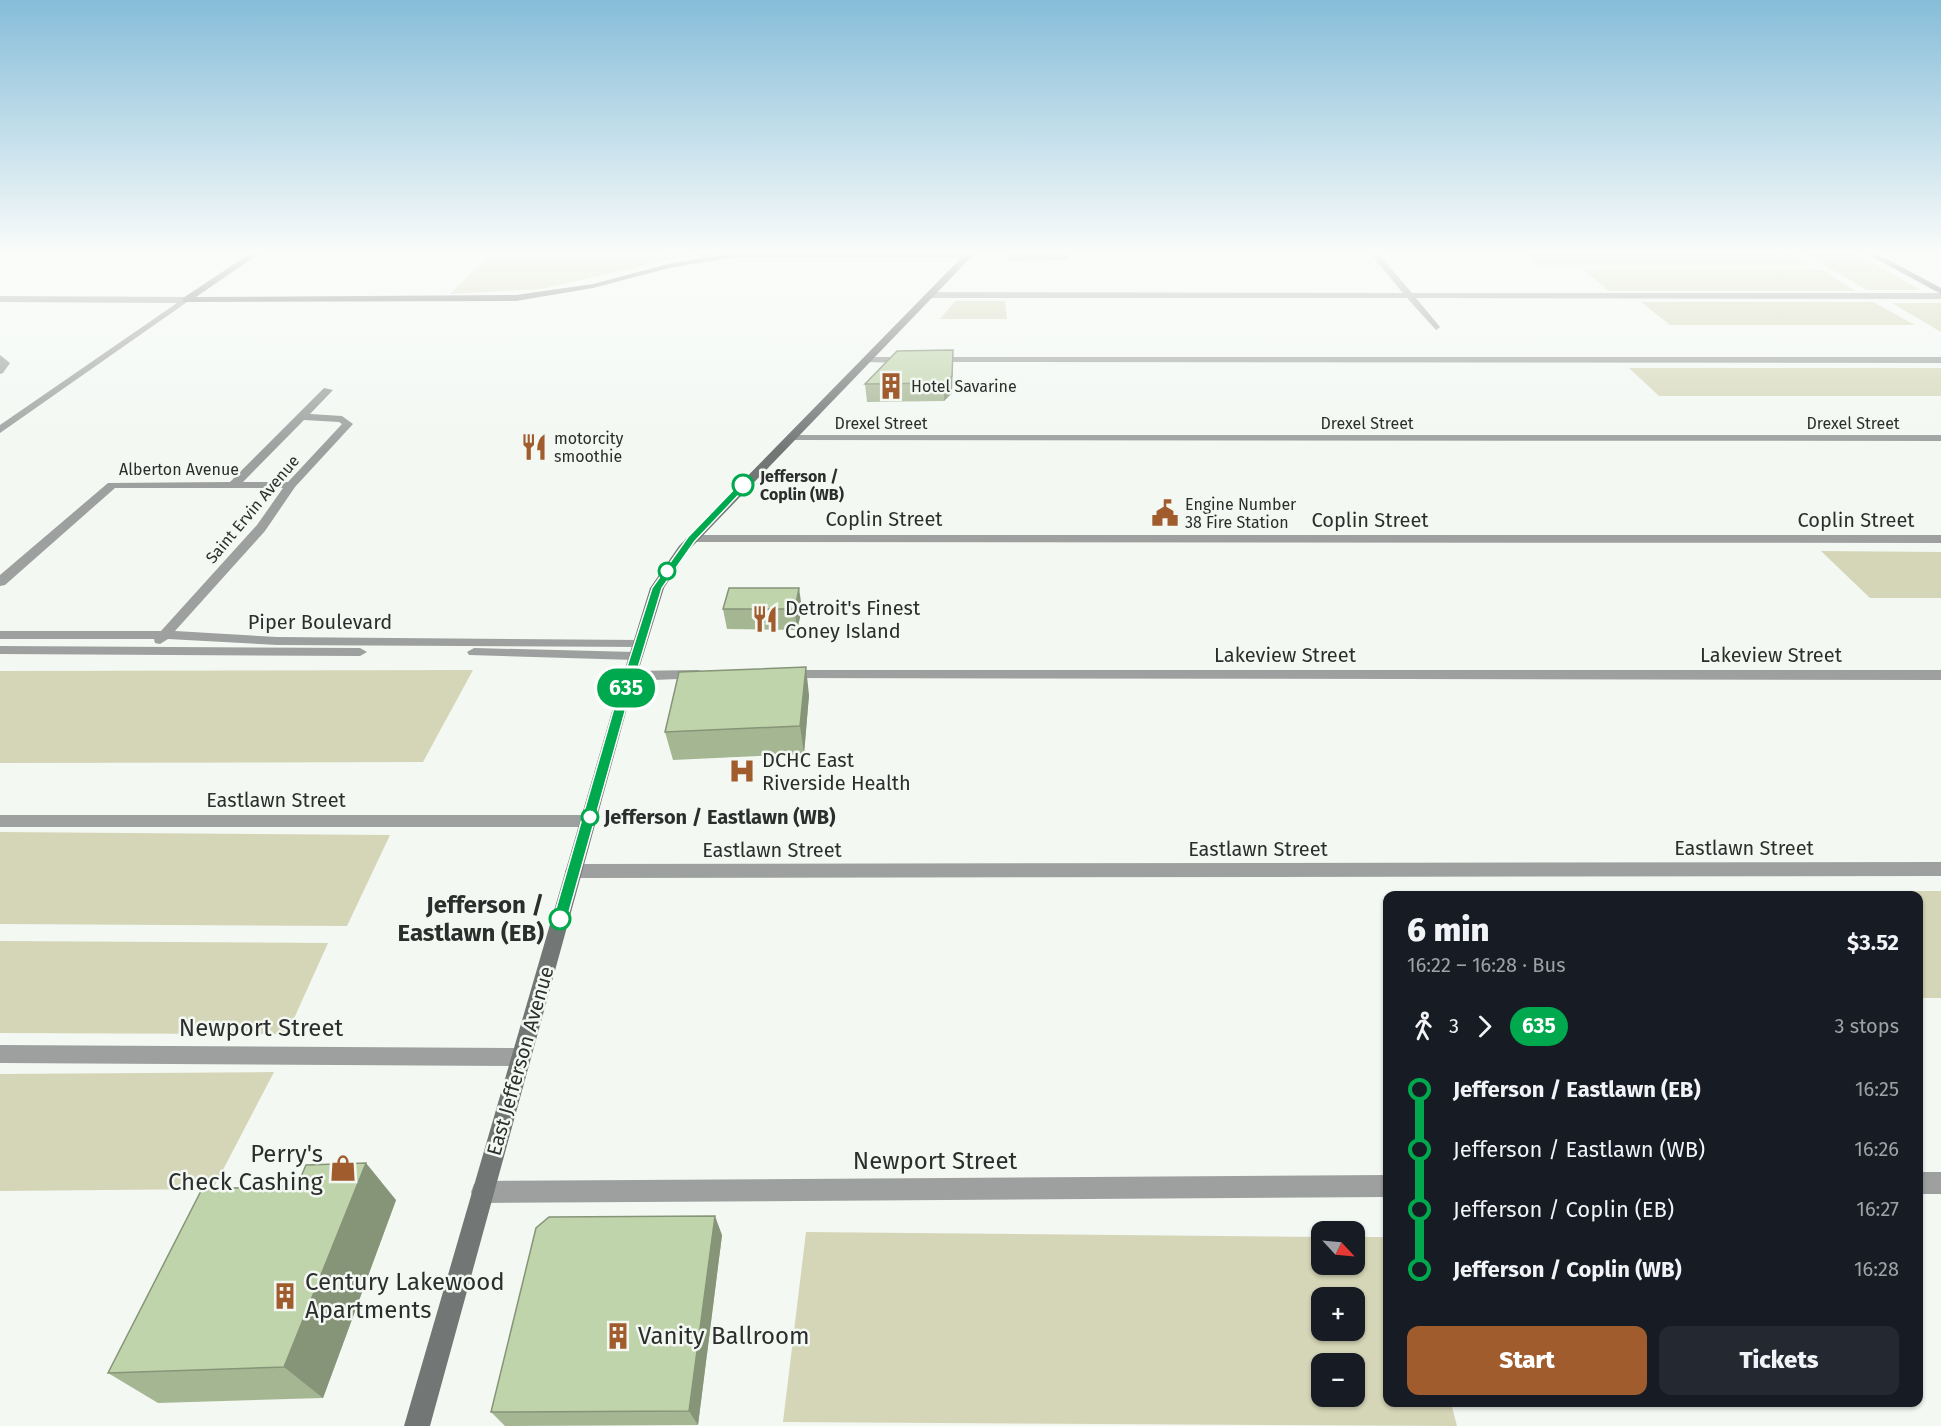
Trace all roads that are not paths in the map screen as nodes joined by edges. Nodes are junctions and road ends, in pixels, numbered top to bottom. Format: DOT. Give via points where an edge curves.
graph roads {
  1 [pos="161,318"];
  2 [pos="908,318"];
  3 [pos="1428,318"];
  4 [pos="1436,327"];
  5 [pos="867,360"];
  6 [pos="912,360"];
  7 [pos="923,360"];
  8 [pos="1941,360"];
  9 [pos="328,390"];
  10 [pos="302,417"];
  11 [pos="0,430"];
  12 [pos="792,438"];
  13 [pos="1941,438"];
  14 [pos="233,485"];
  15 [pos="291,485"];
  16 [pos="691,539"];
  17 [pos="1941,539"];
  18 [pos="0,582"];
  19 [pos="0,635"];
  20 [pos="164,635"];
  21 [pos="0,650"];
  22 [pos="150,650"];
  23 [pos="637,650"];
  24 [pos="716,675"];
  25 [pos="776,675"];
  26 [pos="1941,675"];
  27 [pos="629,676"];
  28 [pos="0,821"];
  29 [pos="588,821"];
  30 [pos="1941,869"];
  31 [pos="574,871"];
  32 [pos="0,1054"];
  33 [pos="521,1057"];
  34 [pos="1923,1183"];
  35 [pos="1941,1183"];
  36 [pos="1383,1186"];
  37 [pos="482,1192"];
  38 [pos="417,1426"];
  1 -- 11 [label="street"];
  2 -- 5 [label="street, East Jefferson Avenue"];
  3 -- 4 [label="street"];
  5 -- 6 [label="street"];
  5 -- 12 [label="street, East Jefferson Avenue"];
  7 -- 8 [label="street"];
  9 -- 10 [label="street"];
  10 -- 14 [label="street"];
  10 -- 15 [label="street, Saint Ervin Avenue" via="342,419 348,424"];
  12 -- 13 [label="street, Drexel Street"];
  12 -- 16 [label="street, East Jefferson Avenue"];
  14 -- 15 [label="street, Alberton Avenue"];
  14 -- 18 [label="street, Alberton Avenue" via="112,485"];
  15 -- 20 [label="street, Saint Ervin Avenue" via="261,528"];
  16 -- 17 [label="street, Coplin Street"];
  16 -- 23 [label="street, East Jefferson Avenue" via="657,588"];
  19 -- 20 [label="street, Piper Boulevard"];
  20 -- 22 [label="street, Saint Ervin Avenue"];
  20 -- 23 [label="street, Piper Boulevard"];
  21 -- 22 [label="street, Piper Boulevard"];
  22 -- 23 [label="street, Piper Boulevard"];
  23 -- 27 [label="street, East Jefferson Avenue"];
  24 -- 27 [label="street"];
  25 -- 26 [label="street, Lakeview Street"];
  27 -- 29 [label="street, East Jefferson Avenue"];
  28 -- 29 [label="street, Eastlawn Street"];
  29 -- 31 [label="street, East Jefferson Avenue"];
  30 -- 31 [label="street, Eastlawn Street"];
  31 -- 33 [label="street, East Jefferson Avenue"];
  32 -- 33 [label="street, Newport Street"];
  33 -- 37 [label="street, East Jefferson Avenue"];
  34 -- 35 [label="street"];
  36 -- 37 [label="street, Newport Street"];
  37 -- 38 [label="street, East Jefferson Avenue"];
}
